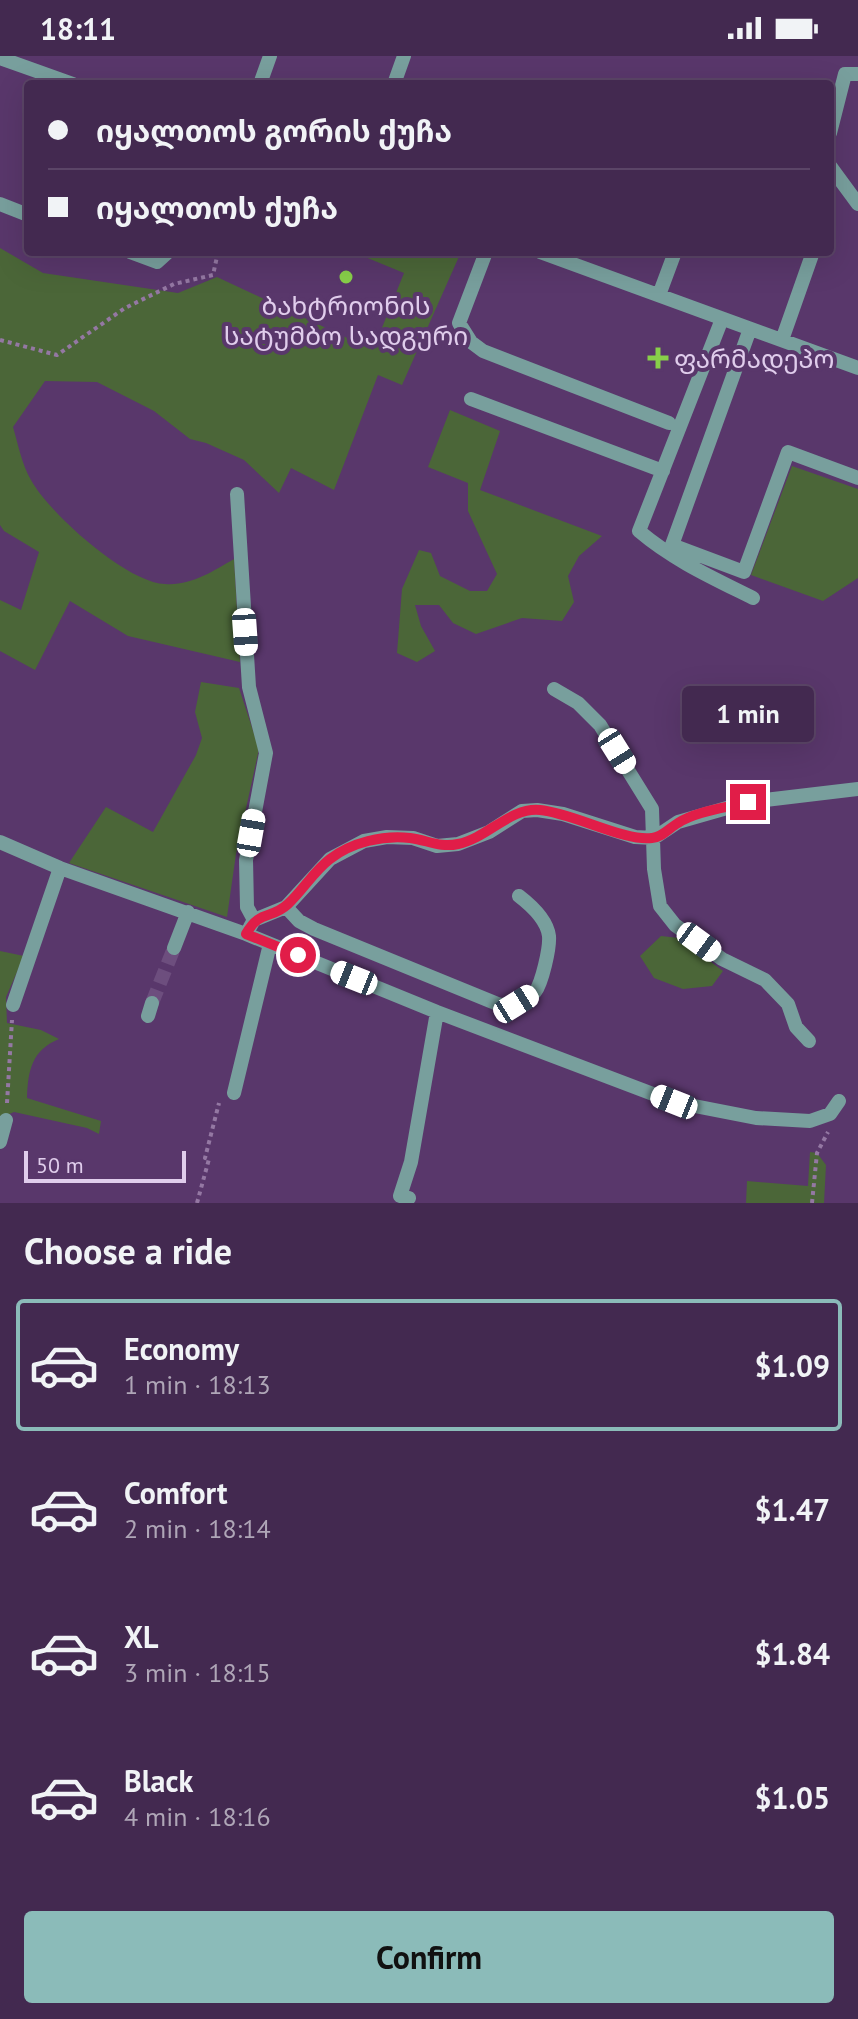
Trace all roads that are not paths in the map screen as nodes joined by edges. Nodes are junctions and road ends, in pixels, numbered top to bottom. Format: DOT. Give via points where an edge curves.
graph roads {
  1 [pos="270,56"];
  2 [pos="404,56"];
  3 [pos="0,58"];
  4 [pos="858,74"];
  5 [pos="62,80"];
  6 [pos="261,80"];
  7 [pos="395,80"];
  8 [pos="834,117"];
  9 [pos="834,171"];
  10 [pos="0,204"];
  11 [pos="858,204"];
  12 [pos="24,213"];
  13 [pos="141,256"];
  14 [pos="164,256"];
  15 [pos="484,256"];
  16 [pos="551,256"];
  17 [pos="674,256"];
  18 [pos="812,256"];
  19 [pos="659,295"];
  20 [pos="722,319"];
  21 [pos="750,329"];
  22 [pos="782,340"];
  23 [pos="858,368"];
  24 [pos="471,399"];
  25 [pos="669,423"];
  26 [pos="663,471"];
  27 [pos="858,478"];
  28 [pos="237,494"];
  29 [pos="753,598"];
  30 [pos="554,689"];
  31 [pos="857,789"];
  32 [pos="654,838"];
  33 [pos="0,842"];
  34 [pos="60,868"];
  35 [pos="519,896"];
  36 [pos="286,907"];
  37 [pos="188,912"];
  38 [pos="254,920"];
  39 [pos="246,934"];
  40 [pos="270,944"];
  41 [pos="174,948"];
  42 [pos="13,1005"];
  43 [pos="437,1012"];
  44 [pos="809,1041"];
  45 [pos="234,1093"];
  46 [pos="839,1101"];
  47 [pos="6,1120"];
  48 [pos="0,1142"];
  49 [pos="409,1198"];
  1 -- 6 [label="street"];
  2 -- 7 [label="street"];
  3 -- 5 [label="street"];
  4 -- 8 [label="street" via="845,74"];
  9 -- 11 [label="street"];
  10 -- 12 [label="street"];
  13 -- 14 [label="street" via="157,262"];
  15 -- 25 [label="street" via="459,323 471,342"];
  16 -- 19 [label="street"];
  17 -- 19 [label="street"];
  18 -- 22 [label="street"];
  19 -- 20 [label="street"];
  20 -- 21 [label="street"];
  20 -- 26 [label="street"];
  21 -- 22 [label="street"];
  21 -- 27 [label="street" via="672,545 744,572 788,452"];
  22 -- 23 [label="street"];
  24 -- 26 [label="street"];
  26 -- 29 [label="street" via="639,531 701,573"];
  28 -- 38 [label="street" via="249,687 266,753 246,860 247,907"];
  30 -- 32 [label="street" via="600,725 652,809"];
  31 -- 32 [label="street" via="748,802 678,822"];
  32 -- 36 [label="street" via="563,814 522,811 458,844 437,846 387,837 364,841 330,859"];
  32 -- 44 [label="street" via="660,906 675,925 722,959 765,980 788,1004 796,1027"];
  33 -- 34 [label="street"];
  34 -- 37 [label="street"];
  34 -- 42 [label="street"];
  35 -- 36 [label="street" via="534,908 549,934 547,960 535,992 516,1004 500,1005 314,929"];
  36 -- 38 [label="street"];
  37 -- 39 [label="street"];
  37 -- 41 [label="street"];
  38 -- 39 [label="street"];
  39 -- 40 [label="street"];
  40 -- 43 [label="street"];
  40 -- 45 [label="street"];
  43 -- 46 [label="street" via="674,1102 756,1118 810,1121 830,1114"];
  43 -- 49 [label="street" via="411,1162 400,1196"];
  47 -- 48 [label="street"];
}
